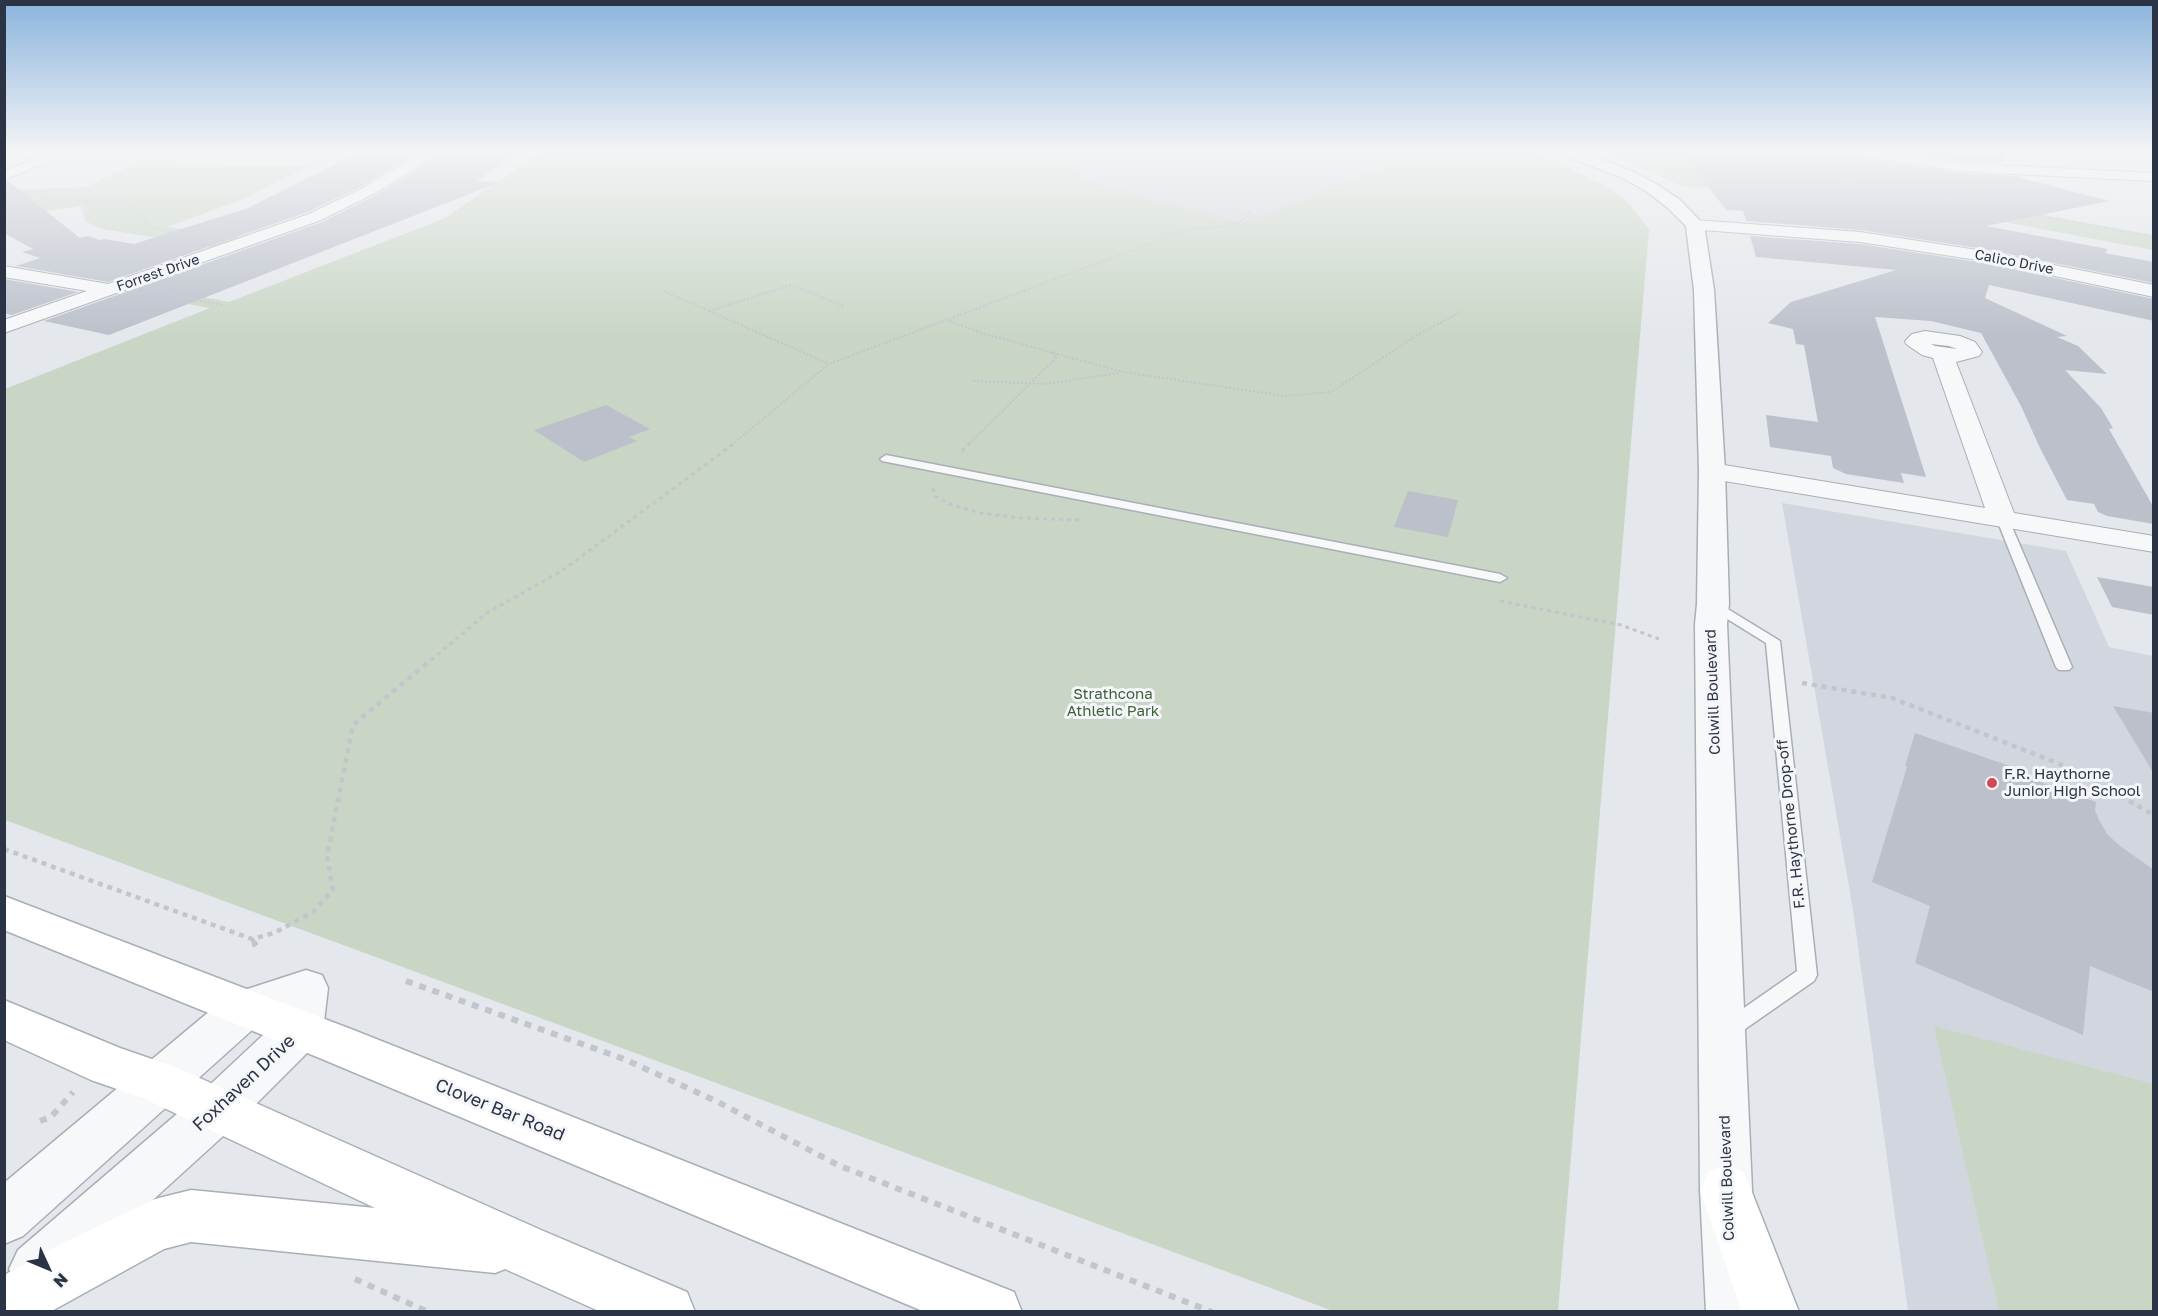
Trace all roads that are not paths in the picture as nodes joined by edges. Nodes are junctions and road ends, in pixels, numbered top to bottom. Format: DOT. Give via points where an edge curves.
graph roads {
  1 [pos="324,212"];
  2 [pos="1682,212"];
  3 [pos="1695,225"];
  4 [pos="4,271"];
  5 [pos="109,290"];
  6 [pos="2154,291"];
  7 [pos="4,327"];
  8 [pos="1942,354"];
  9 [pos="886,459"];
  10 [pos="1712,471"];
  11 [pos="2003,520"];
  12 [pos="2154,544"];
  13 [pos="1500,578"];
  14 [pos="1713,604"];
  15 [pos="2064,668"];
  16 [pos="4,912"];
  17 [pos="245,1008"];
  18 [pos="4,1018"];
  19 [pos="300,1030"];
  20 [pos="1723,1033"];
  21 [pos="158,1082"];
  22 [pos="216,1111"];
  23 [pos="1726,1190"];
  24 [pos="4,1218"];
  25 [pos="522,1249"];
  26 [pos="4,1299"];
  27 [pos="4,1307"];
  28 [pos="667,1311"];
  29 [pos="994,1311"];
  30 [pos="1734,1311"];
  31 [pos="1771,1311"];
  1 -- 5 [label="street, Forrest Drive"];
  2 -- 3 [label="street"];
  3 -- 6 [label="street, Calico Drive" via="1883,240"];
  3 -- 10 [label="street, Colwill Boulevard" via="1704,290"];
  4 -- 5 [label="street, Forrest Drive"];
  5 -- 7 [label="street, Forrest Drive"];
  8 -- 11 [label="street"];
  9 -- 13 [label="lane"];
  10 -- 11 [label="street"];
  10 -- 14 [label="street, Colwill Boulevard"];
  11 -- 12 [label="street"];
  11 -- 15 [label="lane"];
  14 -- 20 [label="street, Colwill Boulevard"];
  14 -- 20 [label="lane, F.R. Haythorne Drop-off" via="1773,641 1807,975"];
  16 -- 17 [label="main road, Clover Bar Road"];
  17 -- 19 [label="main road, Clover Bar Road"];
  17 -- 21 [label="street"];
  18 -- 21 [label="main road" via="108,1065"];
  19 -- 22 [label="street, Foxhaven Drive"];
  19 -- 29 [label="main road, Clover Bar Road"];
  20 -- 23 [label="street, Colwill Boulevard"];
  21 -- 22 [label="main road"];
  21 -- 24 [label="street"];
  22 -- 25 [label="main road" via="255,1125"];
  22 -- 26 [label="street, Foxhaven Drive"];
  23 -- 30 [label="street, Colwill Boulevard"];
  23 -- 31 [label="main road"];
  25 -- 27 [label="main road" via="191,1216 155,1225"];
  25 -- 28 [label="main road"];
}
